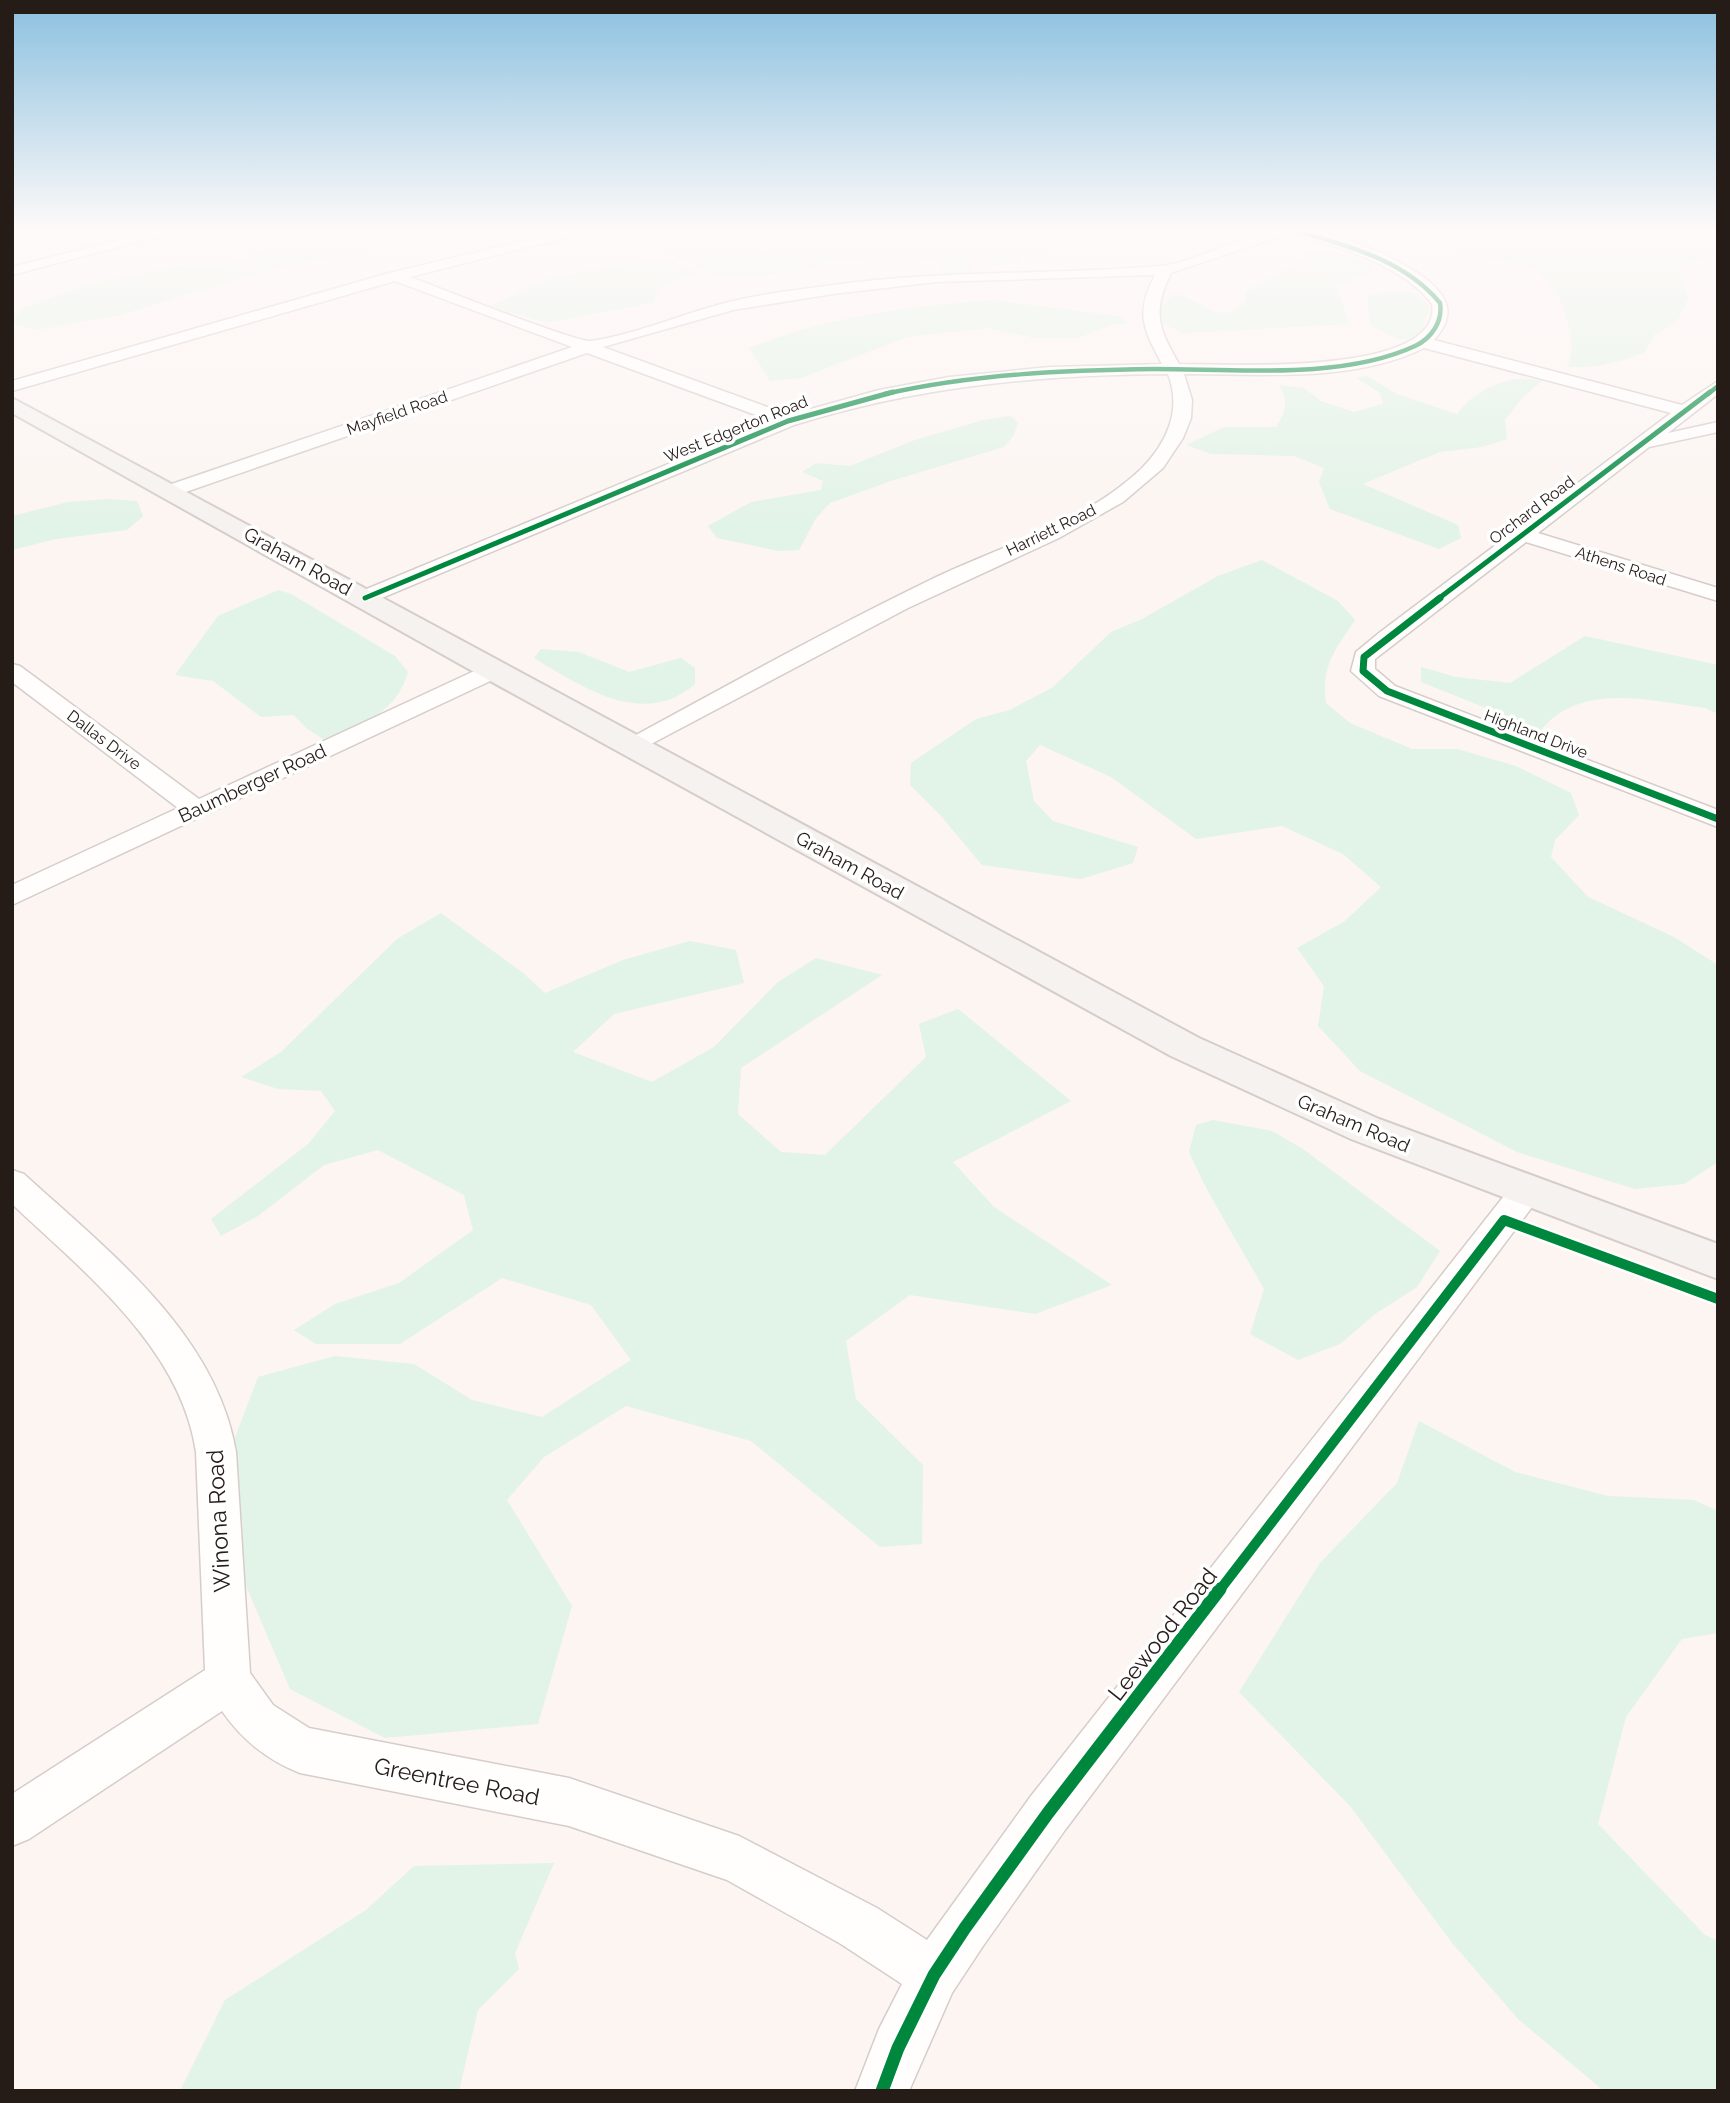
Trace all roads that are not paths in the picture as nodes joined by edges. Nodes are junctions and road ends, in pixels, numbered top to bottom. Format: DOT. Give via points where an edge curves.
graph roads {
  1 [pos="216,327"];
  2 [pos="533,327"];
  3 [pos="656,327"];
  4 [pos="1156,327"];
  5 [pos="1435,327"];
  6 [pos="1422,342"];
  7 [pos="587,347"];
  8 [pos="1175,369"];
  9 [pos="12,386"];
  10 [pos="1718,386"];
  11 [pos="1710,402"];
  12 [pos="12,404"];
  13 [pos="1684,411"];
  14 [pos="788,421"];
  15 [pos="1718,427"];
  16 [pos="1647,443"];
  17 [pos="170,491"];
  18 [pos="1525,535"];
  19 [pos="1718,595"];
  20 [pos="365,598"];
  21 [pos="1364,657"];
  22 [pos="12,671"];
  23 [pos="493,671"];
  24 [pos="634,746"];
  25 [pos="196,809"];
  26 [pos="1718,819"];
  27 [pos="12,896"];
  28 [pos="12,1183"];
  29 [pos="1527,1191"];
  30 [pos="1718,1262"];
  31 [pos="228,1681"];
  32 [pos="12,1822"];
  33 [pos="934,1975"];
  34 [pos="882,2091"];
  1 -- 9 [label="street"];
  2 -- 7 [label="street"];
  3 -- 7 [label="street, Mayfield Road"];
  4 -- 8 [label="street, Harriett Road"];
  5 -- 6 [label="street"];
  6 -- 8 [label="street, West Edgerton Road" via="1329,365"];
  6 -- 13 [label="street"];
  7 -- 14 [label="street"];
  7 -- 17 [label="street, Mayfield Road"];
  8 -- 14 [label="street, West Edgerton Road" via="971,379 858,400"];
  8 -- 24 [label="street, Harriett Road" via="1185,405 1174,438 1150,470 1122,494 904,602"];
  10 -- 11 [label="street, Orchard Road"];
  11 -- 13 [label="street, Orchard Road"];
  12 -- 17 [label="main road, Graham Road"];
  13 -- 16 [label="street, Orchard Road"];
  14 -- 20 [label="street, West Edgerton Road"];
  15 -- 16 [label="street"];
  16 -- 18 [label="street, Orchard Road"];
  17 -- 20 [label="main road, Graham Road"];
  18 -- 19 [label="street, Athens Road"];
  18 -- 21 [label="street, Orchard Road"];
  20 -- 23 [label="main road, Graham Road"];
  21 -- 26 [label="street, Highland Drive" via="1363,671 1387,691"];
  22 -- 25 [label="street, Dallas Drive"];
  23 -- 24 [label="main road, Graham Road"];
  23 -- 25 [label="street, Baumberger Road"];
  24 -- 29 [label="main road, Graham Road" via="1185,1047 1365,1129"];
  25 -- 27 [label="street, Baumberger Road"];
  28 -- 31 [label="street, Winona Road" via="133,1299 163,1336 201,1401 213,1436 220,1493"];
  29 -- 30 [label="main road, Graham Road"];
  29 -- 33 [label="street, Leewood Road" via="1048,1813"];
  31 -- 32 [label="street"];
  31 -- 33 [label="street, Greentree Road" via="257,1721 300,1750 569,1802 739,1860 859,1926"];
  33 -- 34 [label="street, Leewood Road"];
}
